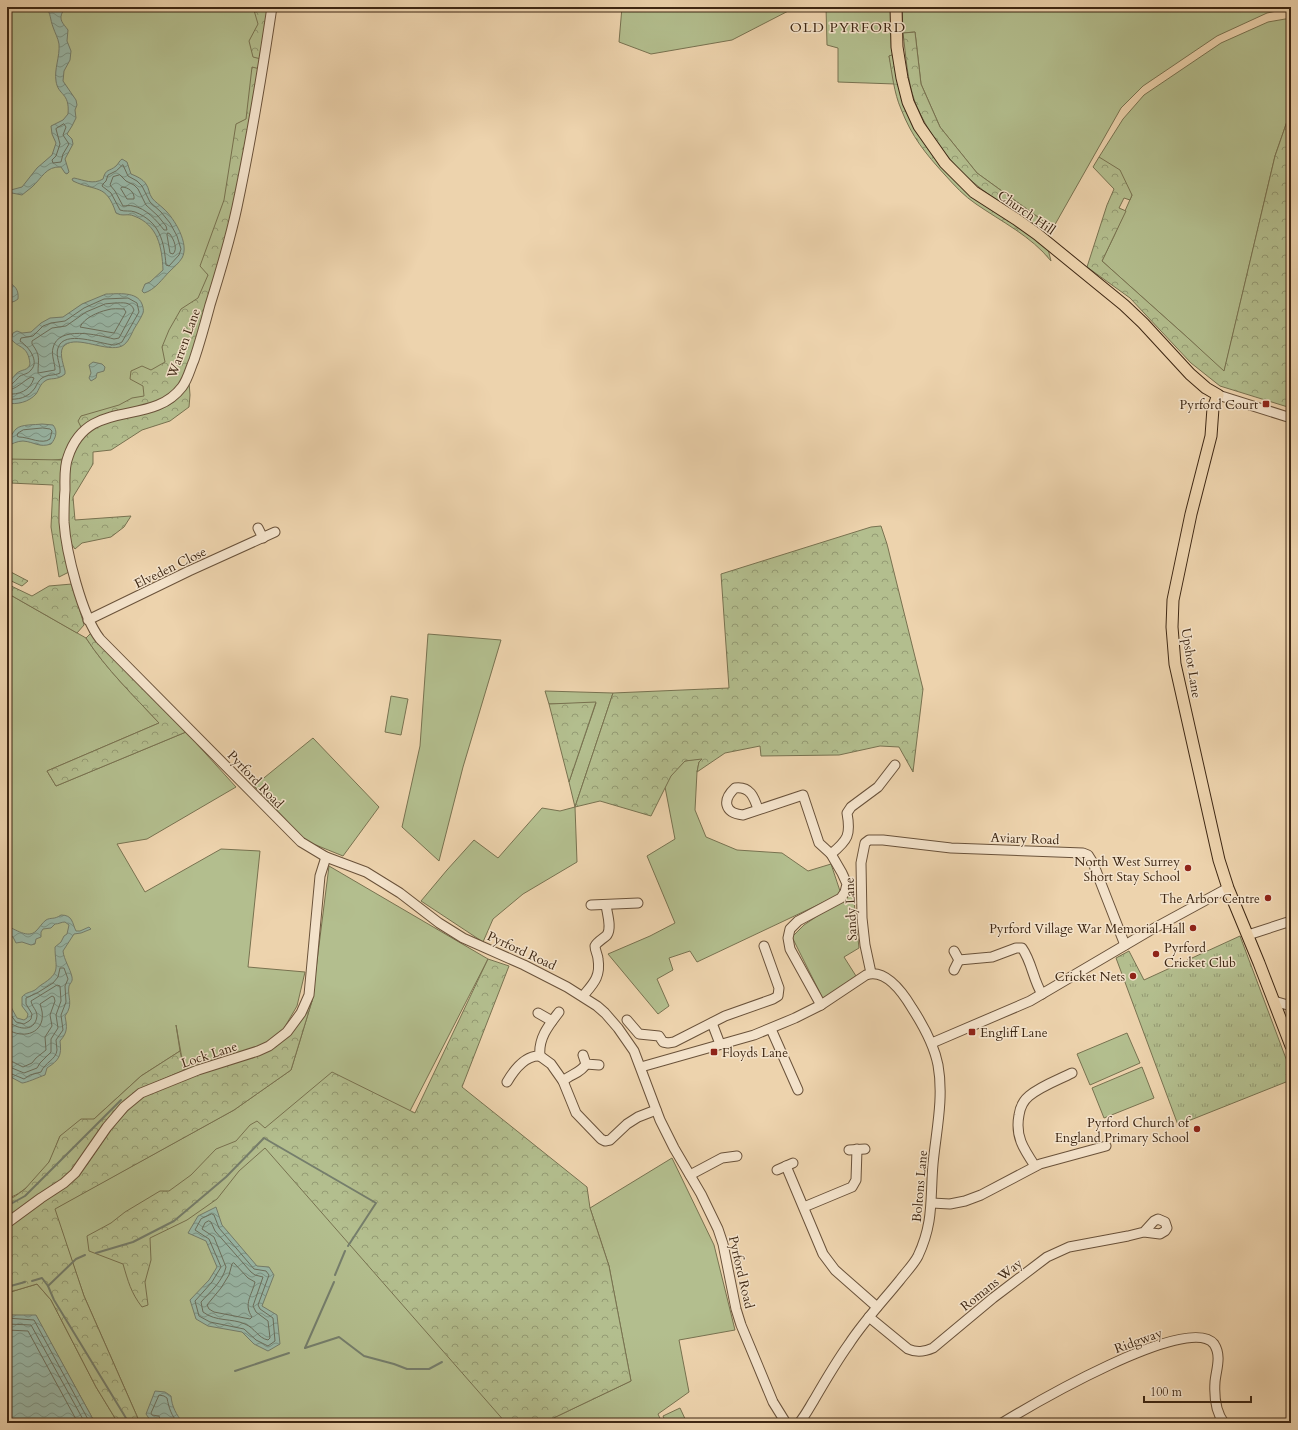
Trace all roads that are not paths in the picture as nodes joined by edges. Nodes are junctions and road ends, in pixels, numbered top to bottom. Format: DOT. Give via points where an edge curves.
graph roads {
  1 [pos="272,7"];
  2 [pos="896,7"];
  3 [pos="1218,395"];
  4 [pos="1291,418"];
  5 [pos="258,528"];
  6 [pos="275,532"];
  7 [pos="263,538"];
  8 [pos="88,620"];
  9 [pos="895,765"];
  10 [pos="758,809"];
  11 [pos="865,843"];
  12 [pos="830,854"];
  13 [pos="326,857"];
  14 [pos="1228,888"];
  15 [pos="638,903"];
  16 [pos="591,905"];
  17 [pos="606,905"];
  18 [pos="1291,921"];
  19 [pos="1248,935"];
  20 [pos="1125,945"];
  21 [pos="764,946"];
  22 [pos="954,951"];
  23 [pos="958,960"];
  24 [pos="954,970"];
  25 [pos="871,973"];
  26 [pos="1042,994"];
  27 [pos="583,996"];
  28 [pos="1274,1001"];
  29 [pos="821,1005"];
  30 [pos="1291,1006"];
  31 [pos="559,1012"];
  32 [pos="538,1013"];
  33 [pos="627,1020"];
  34 [pos="552,1021"];
  35 [pos="712,1023"];
  36 [pos="771,1029"];
  37 [pos="1288,1029"];
  38 [pos="932,1043"];
  39 [pos="720,1044"];
  40 [pos="1291,1046"];
  41 [pos="540,1056"];
  42 [pos="599,1065"];
  43 [pos="641,1067"];
  44 [pos="508,1077"];
  45 [pos="1068,1078"];
  46 [pos="563,1081"];
  47 [pos="798,1090"];
  48 [pos="656,1110"];
  49 [pos="857,1150"];
  50 [pos="1102,1150"];
  51 [pos="737,1156"];
  52 [pos="785,1166"];
  53 [pos="1035,1166"];
  54 [pos="690,1175"];
  55 [pos="932,1203"];
  56 [pos="804,1208"];
  57 [pos="7,1223"];
  58 [pos="1144,1232"];
  59 [pos="877,1307"];
  60 [pos="869,1317"];
  61 [pos="786,1423"];
  62 [pos="799,1423"];
  63 [pos="1002,1423"];
  64 [pos="1224,1423"];
  1 -- 8 [label="street, Warren Lane" via="259,96 237,209 189,374 182,387 161,404 108,417 90,426 76,441 67,460 65,534"];
  2 -- 3 [label="main road, Church Hill" via="897,47 908,102 919,126 945,163 974,192 1037,234 1124,305 1190,374"];
  3 -- 4 [label="street"];
  3 -- 14 [label="main road, Upshot Lane" via="1175,592 1172,627 1176,671 1212,833"];
  5 -- 7 [label="street"];
  6 -- 7 [label="street, Elveden Close"];
  7 -- 8 [label="street, Elveden Close"];
  8 -- 13 [label="street, Pyrford Road" via="100,639 296,838"];
  9 -- 12 [label="street" via="878,787 851,806 847,813 849,830 846,838 842,845"];
  10 -- 12 [label="street" via="803,795 819,842"];
  11 -- 20 [label="street, Aviary Road" via="869,840 883,840 951,848 1088,855"];
  11 -- 25 [label="street, Sandy Lane" via="861,863 862,918"];
  12 -- 29 [label="street" via="847,884 845,892 841,898 798,921 790,930 788,938 790,949"];
  13 -- 27 [label="street, Pyrford Road" via="366,872 463,938 524,965"];
  13 -- 57 [label="street, Lock Lane" via="320,876 309,994 301,1014 287,1032 258,1051 198,1070 141,1093 124,1107 107,1127 75,1174"];
  14 -- 19 [label="main road, Upshot Lane"];
  14 -- 20 [label="street"];
  15 -- 17 [label="street"];
  16 -- 17 [label="street"];
  17 -- 27 [label="street" via="609,929 595,946 598,975"];
  18 -- 19 [label="street"];
  19 -- 28 [label="main road, Upshot Lane"];
  20 -- 26 [label="street"];
  21 -- 35 [label="street" via="779,988 778,996"];
  22 -- 23 [label="street"];
  23 -- 24 [label="street"];
  23 -- 26 [label="street" via="992,957 1022,948"];
  25 -- 29 [label="street"];
  25 -- 38 [label="street, Boltons Lane" via="884,977 901,992"];
  26 -- 38 [label="street" via="1000,1015"];
  27 -- 43 [label="street, Pyrford Road" via="605,1013 618,1028 634,1051"];
  28 -- 30 [label="street"];
  28 -- 37 [label="main road, Upshot Lane"];
  29 -- 36 [label="street"];
  31 -- 34 [label="street"];
  32 -- 34 [label="street"];
  33 -- 35 [label="street" via="639,1034 659,1036 663,1042 668,1043"];
  34 -- 41 [label="street" via="540,1040"];
  35 -- 39 [label="street"];
  36 -- 39 [label="street"];
  36 -- 47 [label="street"];
  37 -- 40 [label="main road, Upshot Lane"];
  38 -- 55 [label="street, Boltons Lane" via="941,1085"];
  39 -- 43 [label="street"];
  41 -- 44 [label="street" via="528,1059"];
  41 -- 46 [label="street"];
  42 -- 46 [label="street" via="585,1060 583,1069"];
  43 -- 48 [label="street, Pyrford Road"];
  45 -- 53 [label="street" via="1039,1089 1028,1097 1019,1112 1017,1130"];
  46 -- 48 [label="street" via="576,1114 605,1141 610,1140 638,1117"];
  48 -- 54 [label="street, Pyrford Road"];
  49 -- 56 [label="street" via="856,1180 852,1188"];
  50 -- 53 [label="street"];
  51 -- 54 [label="street" via="722,1158"];
  52 -- 56 [label="street"];
  53 -- 55 [label="street" via="965,1201 950,1204"];
  54 -- 61 [label="street, Pyrford Road" via="718,1229 741,1325 773,1402"];
  55 -- 59 [label="street, Boltons Lane" via="929,1228 917,1257"];
  56 -- 59 [label="street" via="823,1254 835,1270"];
  58 -- 60 [label="street, Romans Way" via="1069,1247 1047,1257 926,1351 914,1352 908,1349"];
  59 -- 60 [label="street, Boltons Lane"];
  60 -- 62 [label="street, Boltons Lane" via="850,1342"];
  63 -- 64 [label="street, Ridgway" via="1101,1369 1157,1346 1198,1337 1211,1341 1217,1350 1214,1396 1217,1410"];
}
